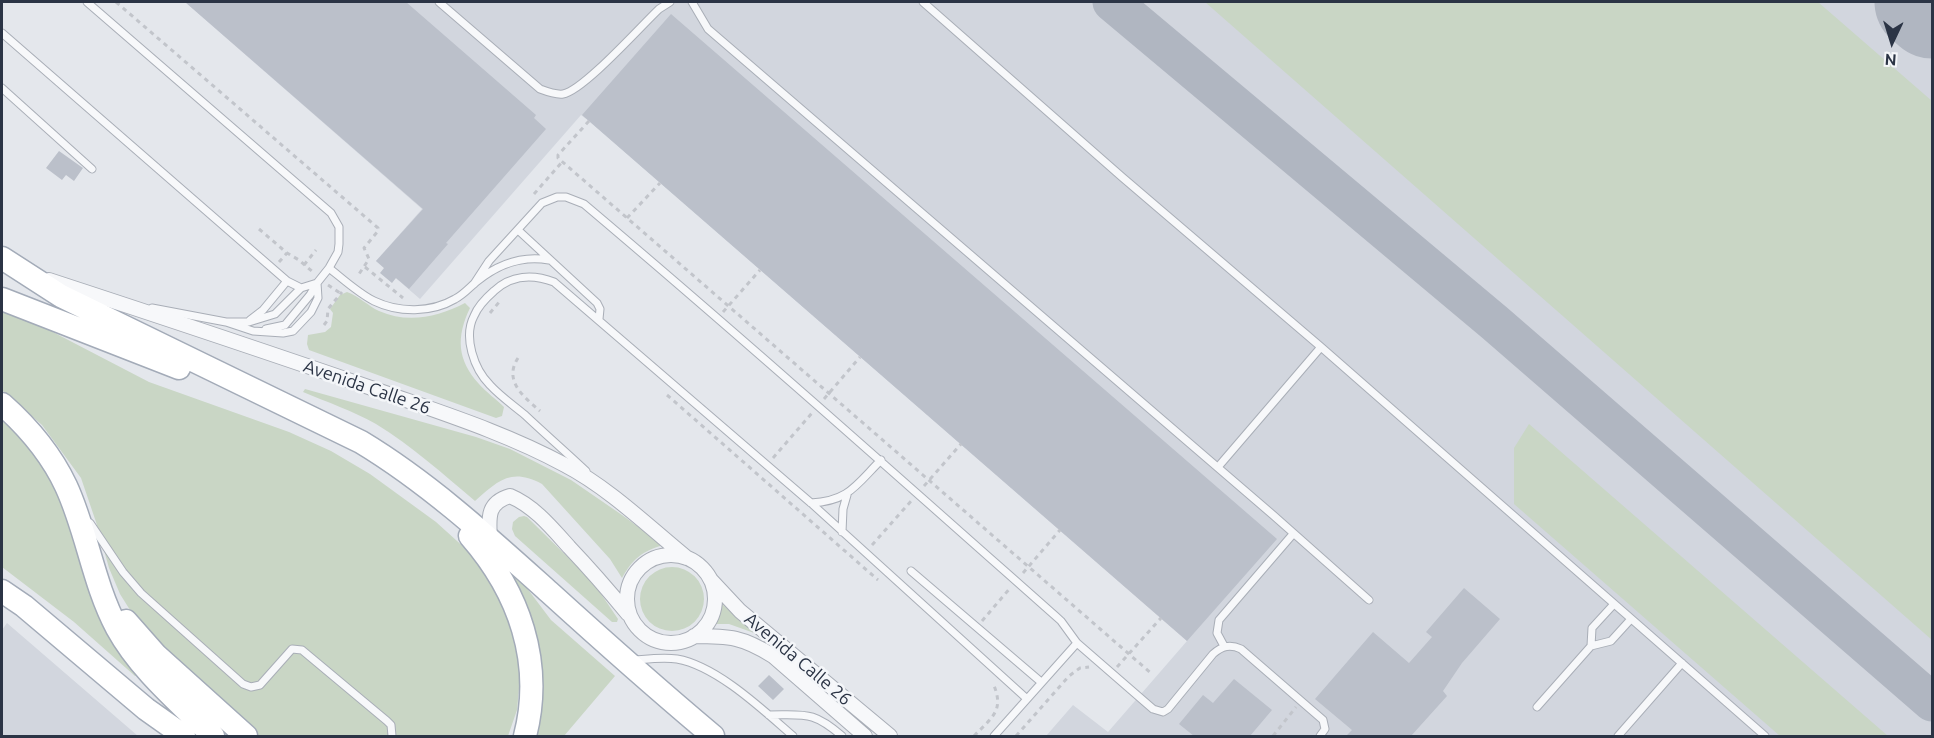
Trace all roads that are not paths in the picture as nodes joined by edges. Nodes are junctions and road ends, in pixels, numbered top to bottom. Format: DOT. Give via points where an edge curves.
graph roads {
  1 [pos="87,2"];
  2 [pos="439,2"];
  3 [pos="669,2"];
  4 [pos="692,2"];
  5 [pos="923,2"];
  6 [pos="2,33"];
  7 [pos="2,88"];
  8 [pos="92,169"];
  9 [pos="518,230"];
  10 [pos="549,260"];
  11 [pos="10,264"];
  12 [pos="329,268"];
  13 [pos="287,280"];
  14 [pos="319,281"];
  15 [pos="474,284"];
  16 [pos="301,288"];
  17 [pos="2,299"];
  18 [pos="109,300"];
  19 [pos="599,319"];
  20 [pos="226,322"];
  21 [pos="249,322"];
  22 [pos="253,331"];
  23 [pos="1321,347"];
  24 [pos="2,404"];
  25 [pos="317,420"];
  26 [pos="881,460"];
  27 [pos="1218,467"];
  28 [pos="67,488"];
  29 [pos="429,490"];
  30 [pos="847,495"];
  31 [pos="619,501"];
  32 [pos="811,503"];
  33 [pos="842,532"];
  34 [pos="1293,534"];
  35 [pos="490,539"];
  36 [pos="687,558"];
  37 [pos="911,571"];
  38 [pos="710,578"];
  39 [pos="100,586"];
  40 [pos="2,591"];
  41 [pos="1369,600"];
  42 [pos="1614,604"];
  43 [pos="630,617"];
  44 [pos="1631,619"];
  45 [pos="694,636"];
  46 [pos="1077,643"];
  47 [pos="1224,646"];
  48 [pos="1591,646"];
  49 [pos="626,662"];
  50 [pos="1682,663"];
  51 [pos="1041,682"];
  52 [pos="1026,698"];
  53 [pos="532,705"];
  54 [pos="1537,707"];
  55 [pos="769,715"];
  56 [pos="184,736"];
  57 [pos="213,736"];
  58 [pos="246,736"];
  59 [pos="392,736"];
  60 [pos="517,736"];
  61 [pos="525,736"];
  62 [pos="712,736"];
  63 [pos="793,736"];
  64 [pos="842,736"];
  65 [pos="865,736"];
  66 [pos="890,736"];
  67 [pos="994,736"];
  68 [pos="1320,736"];
  69 [pos="1618,736"];
  70 [pos="1765,736"];
  1 -- 12 [label="lane" via="331,213 340,235 338,252"];
  2 -- 3 [label="lane" via="540,89 563,94 583,85"];
  4 -- 27 [label="lane" via="708,29"];
  5 -- 23 [label="lane"];
  6 -- 13 [label="lane"];
  7 -- 8 [label="lane"];
  9 -- 10 [label="lane"];
  9 -- 15 [label="lane"];
  9 -- 26 [label="lane" via="549,199 566,197 584,204"];
  10 -- 15 [label="lane" via="511,261"];
  10 -- 19 [label="lane" via="597,303"];
  11 -- 18 [label="street, Avenida Calle 26"];
  11 -- 25 [label="main road, Avenida Calle 26" via="61,296"];
  12 -- 14 [label="lane"];
  12 -- 15 [label="lane" via="377,303 398,309 422,310 445,304"];
  13 -- 16 [label="lane"];
  13 -- 21 [label="lane"];
  14 -- 16 [label="lane"];
  14 -- 22 [label="lane" via="285,325"];
  14 -- 22 [label="lane" via="315,306 293,332"];
  16 -- 21 [label="lane" via="275,314"];
  17 -- 25 [label="main road, Avenida Calle 26"];
  18 -- 20 [label="lane"];
  18 -- 31 [label="street, Avenida Calle 26" via="479,426 567,466"];
  19 -- 31 [label="lane" via="554,282 531,276 515,279 490,294 473,317 471,349 490,385"];
  19 -- 32 [label="lane"];
  20 -- 21 [label="lane"];
  20 -- 22 [label="lane"];
  23 -- 27 [label="lane"];
  23 -- 42 [label="lane"];
  24 -- 28 [label="main road" via="29,430"];
  25 -- 29 [label="main road, Avenida Calle 26" via="377,451"];
  26 -- 30 [label="lane"];
  26 -- 46 [label="lane" via="1061,621"];
  27 -- 34 [label="lane"];
  28 -- 39 [label="main road"];
  28 -- 59 [label="lane" via="141,593 243,684 260,685 292,649 302,650 387,721"];
  29 -- 35 [label="main road, Avenida Calle 26"];
  29 -- 53 [label="main road" via="481,549 514,604 526,632"];
  30 -- 32 [label="lane"];
  30 -- 33 [label="lane"];
  31 -- 36 [label="street, Avenida Calle 26"];
  32 -- 33 [label="lane"];
  33 -- 52 [label="lane"];
  34 -- 41 [label="lane"];
  34 -- 47 [label="lane" via="1219,620 1217,633"];
  35 -- 43 [label="street" via="491,508 510,496 518,499 555,532"];
  35 -- 49 [label="main road, Avenida Calle 26"];
  36 -- 38 [label="street"];
  36 -- 43 [label="street" via="658,557 634,574 628,588"];
  37 -- 51 [label="lane"];
  38 -- 45 [label="street" via="713,610"];
  38 -- 66 [label="street, Avenida Calle 26" via="740,611"];
  39 -- 57 [label="main road" via="117,627 135,656"];
  39 -- 58 [label="main road" via="156,655"];
  40 -- 56 [label="main road"];
  42 -- 44 [label="lane"];
  42 -- 48 [label="lane" via="1592,628"];
  43 -- 45 [label="street" via="651,638 680,642"];
  44 -- 48 [label="lane" via="1611,641"];
  44 -- 50 [label="lane"];
  45 -- 65 [label="street, Avenida Calle 26" via="730,637 759,647"];
  46 -- 47 [label="lane" via="1158,712 1168,709"];
  46 -- 51 [label="lane"];
  47 -- 68 [label="lane" via="1241,649 1323,720 1325,729"];
  48 -- 54 [label="lane"];
  49 -- 55 [label="lane" via="677,659 708,669"];
  49 -- 62 [label="main road, Avenida Calle 26"];
  50 -- 69 [label="lane"];
  50 -- 70 [label="lane"];
  51 -- 52 [label="lane"];
  52 -- 67 [label="lane"];
  53 -- 60 [label="lane"];
  53 -- 61 [label="main road"];
  55 -- 63 [label="lane"];
  55 -- 64 [label="lane" via="812,716 825,721"];
}
